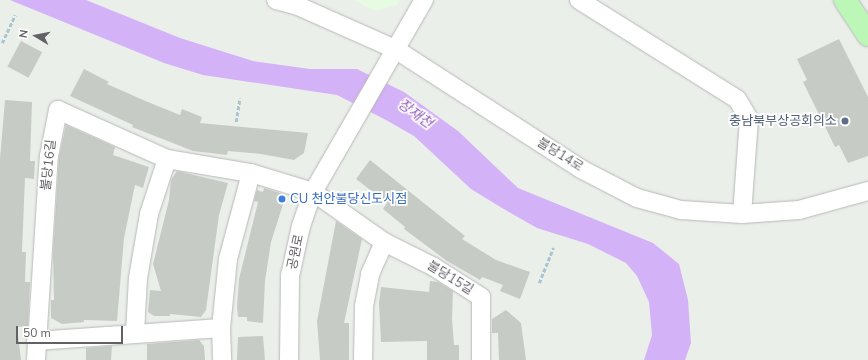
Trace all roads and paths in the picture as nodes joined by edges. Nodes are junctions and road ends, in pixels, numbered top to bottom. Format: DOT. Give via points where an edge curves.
graph roads {
  1 [pos="276,0"];
  2 [pos="424,0"];
  3 [pos="578,0"];
  4 [pos="845,0"];
  5 [pos="298,3"];
  6 [pos="15,15"];
  7 [pos="868,35"];
  8 [pos="2,43"];
  9 [pos="395,48"];
  10 [pos="240,98"];
  11 [pos="236,122"];
  12 [pos="167,159"];
  13 [pos="251,173"];
  14 [pos="868,191"];
  15 [pos="313,192"];
  16 [pos="742,214"];
  17 [pos="384,242"];
  18 [pos="553,248"];
  19 [pos="539,284"];
  20 [pos="221,328"];
  21 [pos="135,333"];
  22 [pos="36,341"];
  23 [pos="36,360"];
  24 [pos="222,360"];
  25 [pos="289,360"];
  26 [pos="363,360"];
  27 [pos="481,360"];
  1 -- 5 [label="street, 불당14로"];
  2 -- 9 [label="street"];
  3 -- 16 [label="street" via="737,99 748,119"];
  4 -- 7 [label="main road"];
  5 -- 9 [label="street, 불당14로"];
  6 -- 8 [label="path"];
  9 -- 15 [label="street, 공원로"];
  9 -- 16 [label="street, 불당14로" via="581,169 637,198 681,210"];
  10 -- 11 [label="path"];
  12 -- 13 [label="street, 불당16길"];
  12 -- 21 [label="street" via="149,214 138,278"];
  12 -- 22 [label="street, 불당16길" via="58,110 49,156"];
  13 -- 15 [label="street, 불당16길"];
  13 -- 20 [label="street" via="228,259"];
  14 -- 16 [label="street, 불당14로" via="799,210"];
  15 -- 17 [label="street, 불당15길"];
  15 -- 25 [label="street, 공원로" via="301,226 290,276"];
  17 -- 26 [label="street" via="370,274 364,306"];
  17 -- 27 [label="street, 불당15길" via="434,267 481,297"];
  18 -- 19 [label="path"];
  20 -- 21 [label="street"];
  20 -- 24 [label="street"];
  21 -- 22 [label="street"];
  22 -- 23 [label="street, 불당16길"];
}
